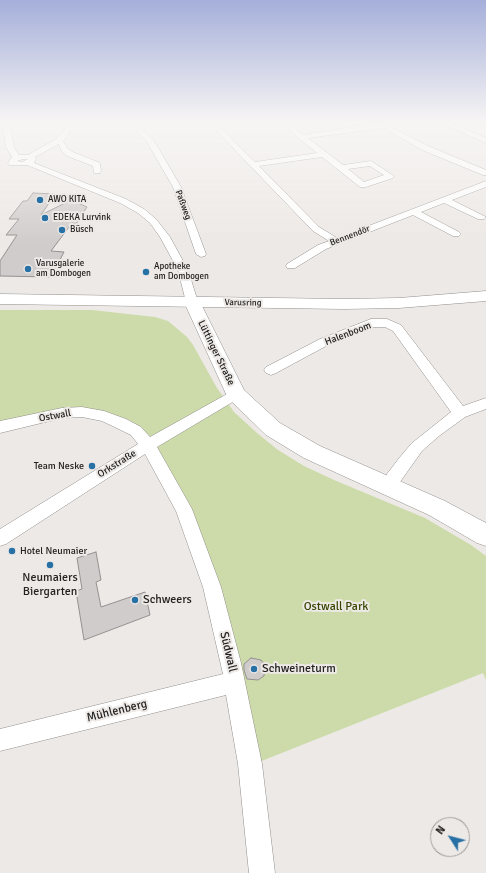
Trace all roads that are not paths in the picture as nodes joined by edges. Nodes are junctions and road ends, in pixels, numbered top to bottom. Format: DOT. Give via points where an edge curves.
graph roads {
  1 [pos="35,163"];
  2 [pos="92,163"];
  3 [pos="163,163"];
  4 [pos="251,163"];
  5 [pos="268,163"];
  6 [pos="335,163"];
  7 [pos="461,163"];
  8 [pos="253,165"];
  9 [pos="342,168"];
  10 [pos="97,171"];
  11 [pos="486,173"];
  12 [pos="486,184"];
  13 [pos="445,200"];
  14 [pos="413,212"];
  15 [pos="481,217"];
  16 [pos="456,234"];
  17 [pos="336,241"];
  18 [pos="201,254"];
  19 [pos="290,266"];
  20 [pos="486,296"];
  21 [pos="0,299"];
  22 [pos="192,302"];
  23 [pos="271,370"];
  24 [pos="236,394"];
  25 [pos="486,403"];
  26 [pos="460,413"];
  27 [pos="0,427"];
  28 [pos="148,445"];
  29 [pos="390,487"];
  30 [pos="486,535"];
  31 [pos="0,538"];
  32 [pos="235,682"];
  33 [pos="0,740"];
  34 [pos="262,873"];
  1 -- 22 [label="street, Lüttinger Straße" via="124,201 153,220 183,270"];
  2 -- 10 [label="street" via="97,165"];
  3 -- 18 [label="street, Paßweg" via="177,187"];
  4 -- 8 [label="street"];
  5 -- 8 [label="street"];
  6 -- 9 [label="street"];
  7 -- 11 [label="street"];
  8 -- 17 [label="street" via="316,229"];
  9 -- 9 [label="street" via="363,185 390,176 371,163"];
  12 -- 13 [label="street, Bennendör"];
  13 -- 14 [label="street, Bennendör"];
  13 -- 15 [label="street"];
  14 -- 16 [label="street"];
  14 -- 17 [label="street, Bennendör"];
  17 -- 19 [label="street, Bennendör"];
  20 -- 22 [label="main road, Varusring" via="399,303"];
  21 -- 22 [label="main road, Varusring"];
  22 -- 24 [label="street, Lüttinger Straße"];
  23 -- 26 [label="street, Halenboom" via="324,342 371,323 387,323 397,328"];
  24 -- 28 [label="street, Orkstraße"];
  24 -- 29 [label="street, Lüttinger Straße" via="273,429 312,452"];
  25 -- 26 [label="street"];
  26 -- 29 [label="street" via="417,447"];
  27 -- 28 [label="street, Ostwall" via="62,413 82,412 104,416 121,423 136,431"];
  28 -- 31 [label="street, Orkstraße"];
  28 -- 32 [label="street, Südwall" via="184,509 212,588"];
  29 -- 30 [label="street, Lüttinger Straße" via="437,508"];
  32 -- 33 [label="street, Mühlenberg"];
  32 -- 34 [label="street, Südwall" via="250,764"];
}
